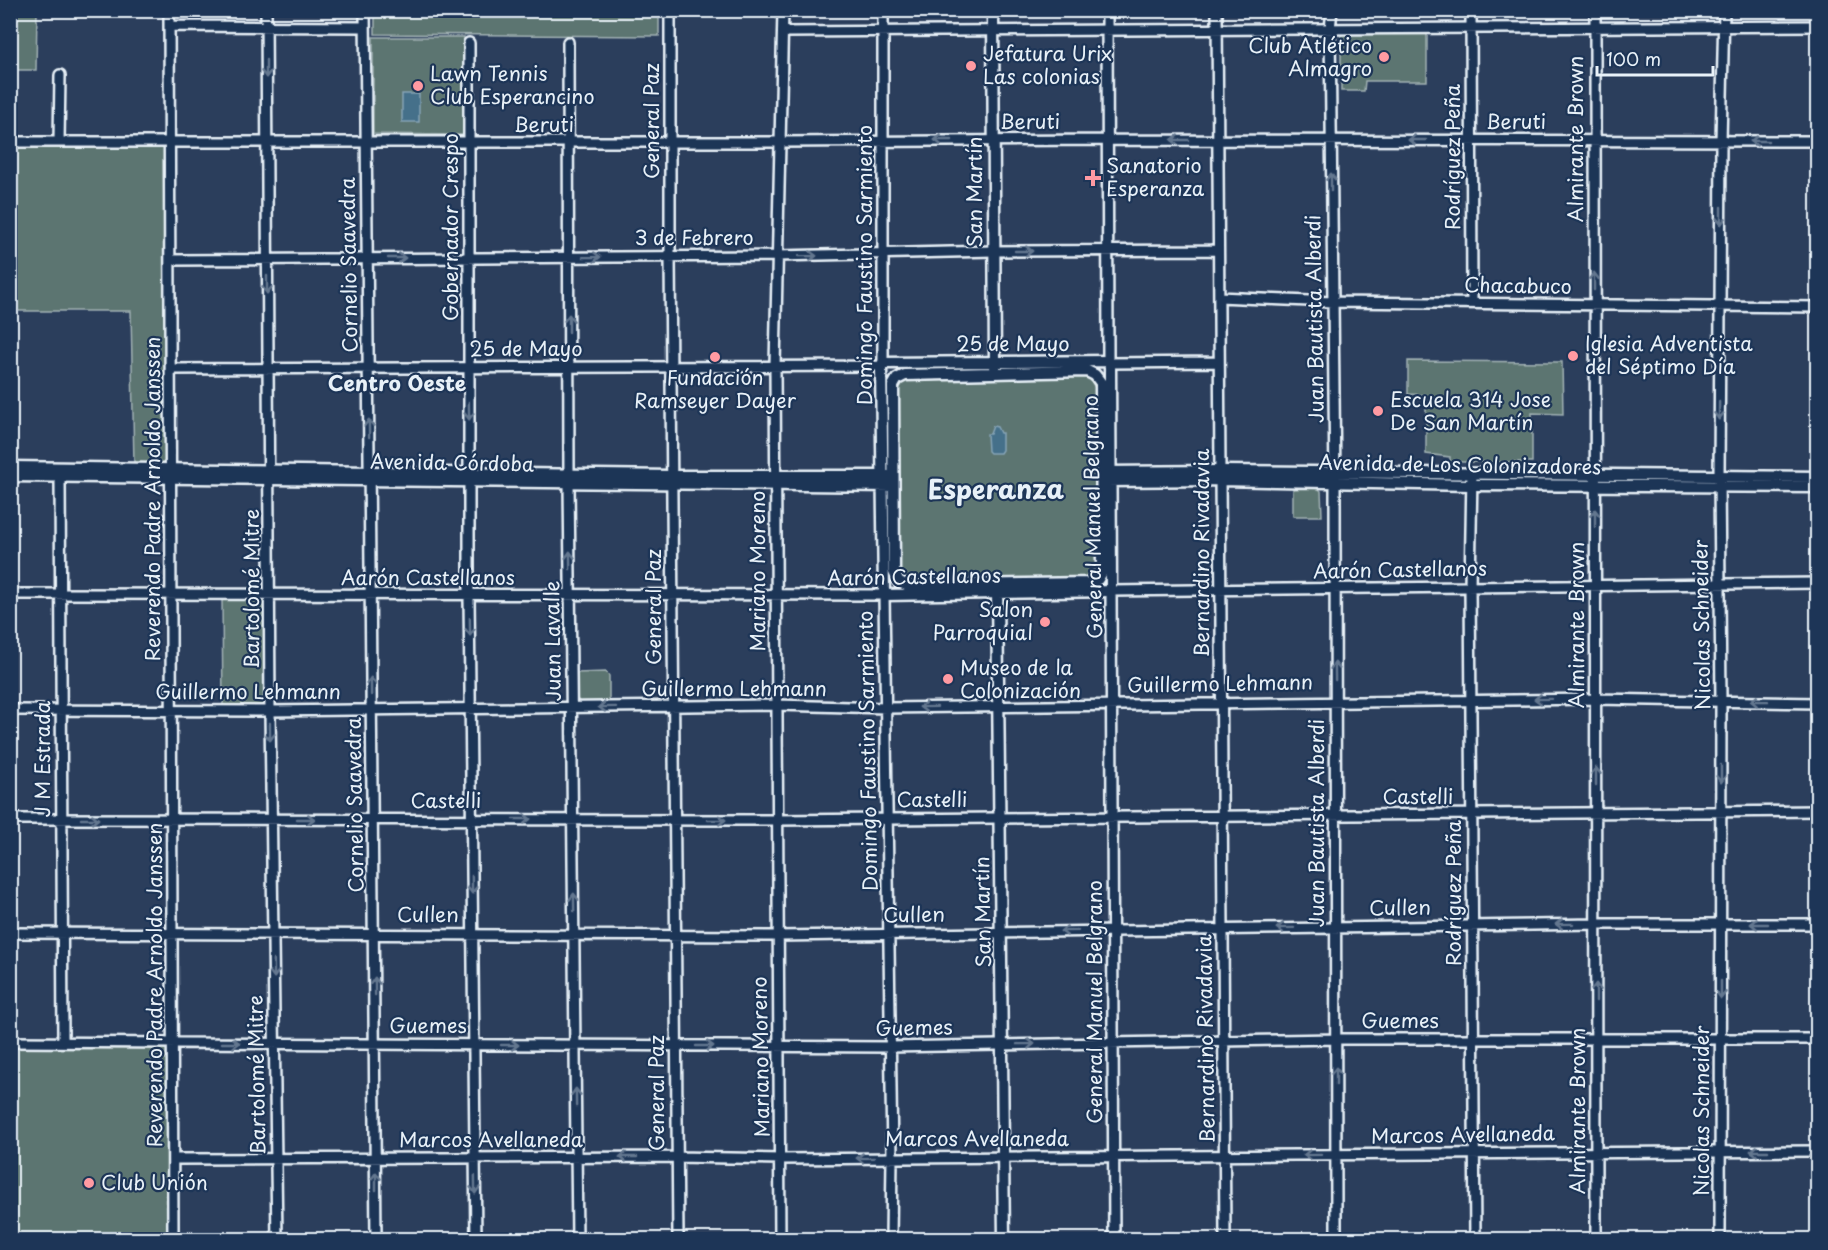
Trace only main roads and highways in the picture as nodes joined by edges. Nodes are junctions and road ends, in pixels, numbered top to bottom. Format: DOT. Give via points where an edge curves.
graph roads {
  1 [pos="993,10"];
  2 [pos="1109,362"];
  3 [pos="882,365"];
  4 [pos="995,368"];
  5 [pos="905,375"];
  6 [pos="1099,379"];
  7 [pos="10,467"];
  8 [pos="171,474"];
  9 [pos="10,476"];
  10 [pos="1107,477"];
  11 [pos="1818,477"];
  12 [pos="888,481"];
  13 [pos="1719,481"];
  14 [pos="1818,486"];
  15 [pos="894,572"];
  16 [pos="1090,584"];
  17 [pos="997,590"];
  18 [pos="1112,591"];
  19 [pos="884,595"];
  20 [pos="1004,1239"];
  1 -- 4 [label="main road, San Martín"];
  2 -- 4 [label="main road, 25 de Mayo"];
  2 -- 10 [label="main road, General Manuel Belgrano"];
  3 -- 4 [label="main road, 25 de Mayo"];
  3 -- 12 [label="main road, Domingo Faustino Sarmiento"];
  4 -- 5 [label="main road, 25 de Mayo"];
  4 -- 6 [label="main road, 25 de Mayo" via="1087,371"];
  5 -- 12 [label="main road, Domingo Faustino Sarmiento" via="892,386"];
  6 -- 10 [label="main road, General Manuel Belgrano"];
  7 -- 8 [label="main road, Avenida Córdoba"];
  8 -- 9 [label="main road, Avenida Córdoba"];
  8 -- 12 [label="main road, Avenida Córdoba"];
  10 -- 13 [label="main road, Avenida de Los Colonizadores"];
  10 -- 16 [label="main road, General Manuel Belgrano" via="1102,572"];
  10 -- 18 [label="main road, General Manuel Belgrano"];
  11 -- 13 [label="main road, Avenida de Los Colonizadores"];
  12 -- 15 [label="main road, Domingo Faustino Sarmiento"];
  12 -- 19 [label="main road, Domingo Faustino Sarmiento"];
  13 -- 14 [label="main road, Avenida de Los Colonizadores"];
  15 -- 17 [label="main road, Aarón Castellanos" via="899,582 909,586"];
  16 -- 17 [label="main road, Aarón Castellanos"];
  17 -- 18 [label="main road, Aarón Castellanos"];
  17 -- 19 [label="main road, Aarón Castellanos"];
  17 -- 20 [label="main road, San Martín"];
}
